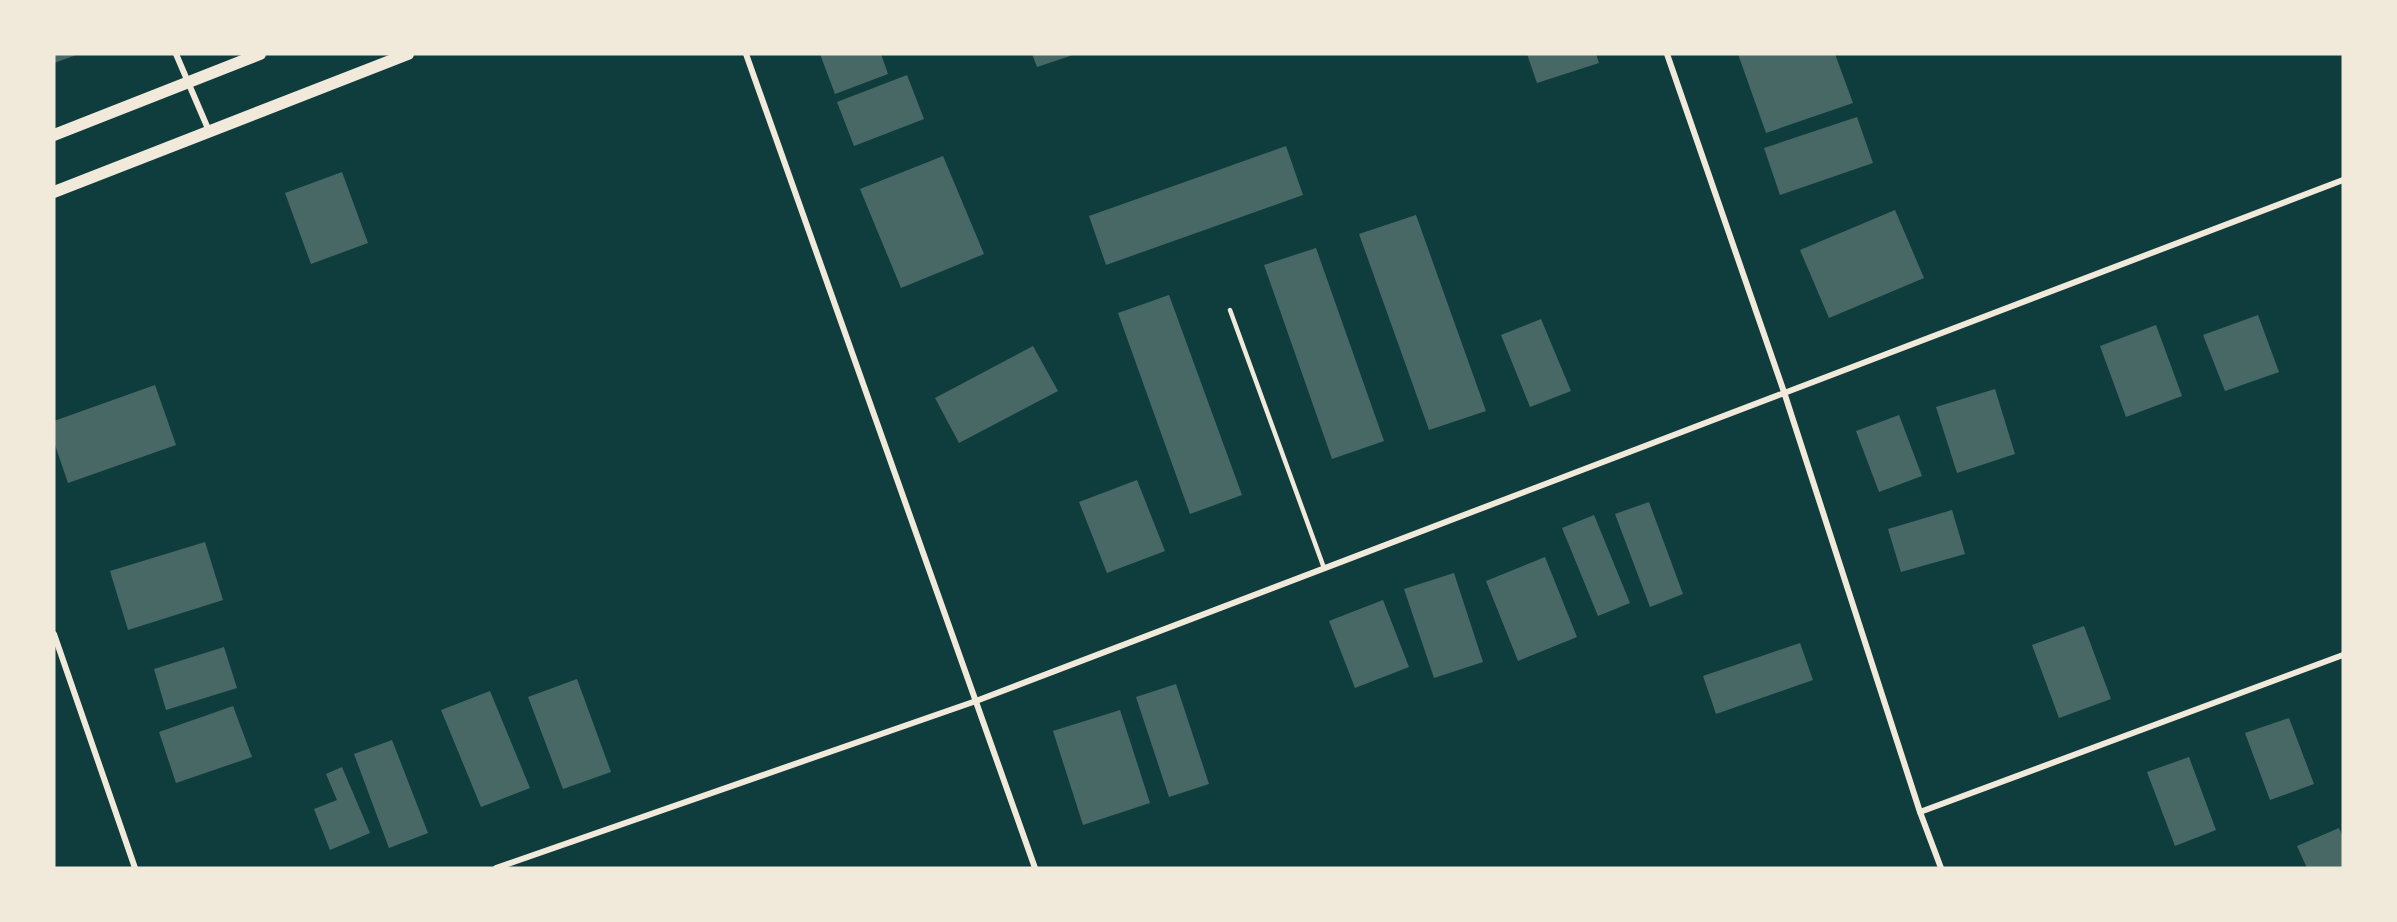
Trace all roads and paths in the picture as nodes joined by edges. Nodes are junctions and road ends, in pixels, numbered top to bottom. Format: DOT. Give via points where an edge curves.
graph roads {
  1 [pos="176,54"];
  2 [pos="260,54"];
  3 [pos="408,54"];
  4 [pos="746,54"];
  5 [pos="1667,54"];
  6 [pos="187,82"];
  7 [pos="209,131"];
  8 [pos="54,135"];
  9 [pos="2343,180"];
  10 [pos="54,192"];
  11 [pos="1230,310"];
  12 [pos="1784,392"];
  13 [pos="1324,568"];
  14 [pos="54,634"];
  15 [pos="2343,655"];
  16 [pos="976,701"];
  17 [pos="1920,812"];
  18 [pos="135,868"];
  19 [pos="496,868"];
  20 [pos="1035,868"];
  21 [pos="1941,868"];
  1 -- 6 [label="street"];
  2 -- 6 [label="main road"];
  3 -- 7 [label="main road"];
  4 -- 16 [label="street"];
  5 -- 12 [label="street"];
  6 -- 7 [label="street"];
  6 -- 8 [label="main road"];
  7 -- 10 [label="main road"];
  9 -- 12 [label="street"];
  11 -- 13 [label="lane"];
  12 -- 13 [label="street"];
  12 -- 17 [label="street"];
  13 -- 16 [label="street"];
  14 -- 18 [label="street"];
  15 -- 17 [label="street"];
  16 -- 19 [label="street"];
  16 -- 20 [label="street"];
  17 -- 21 [label="street"];
}
